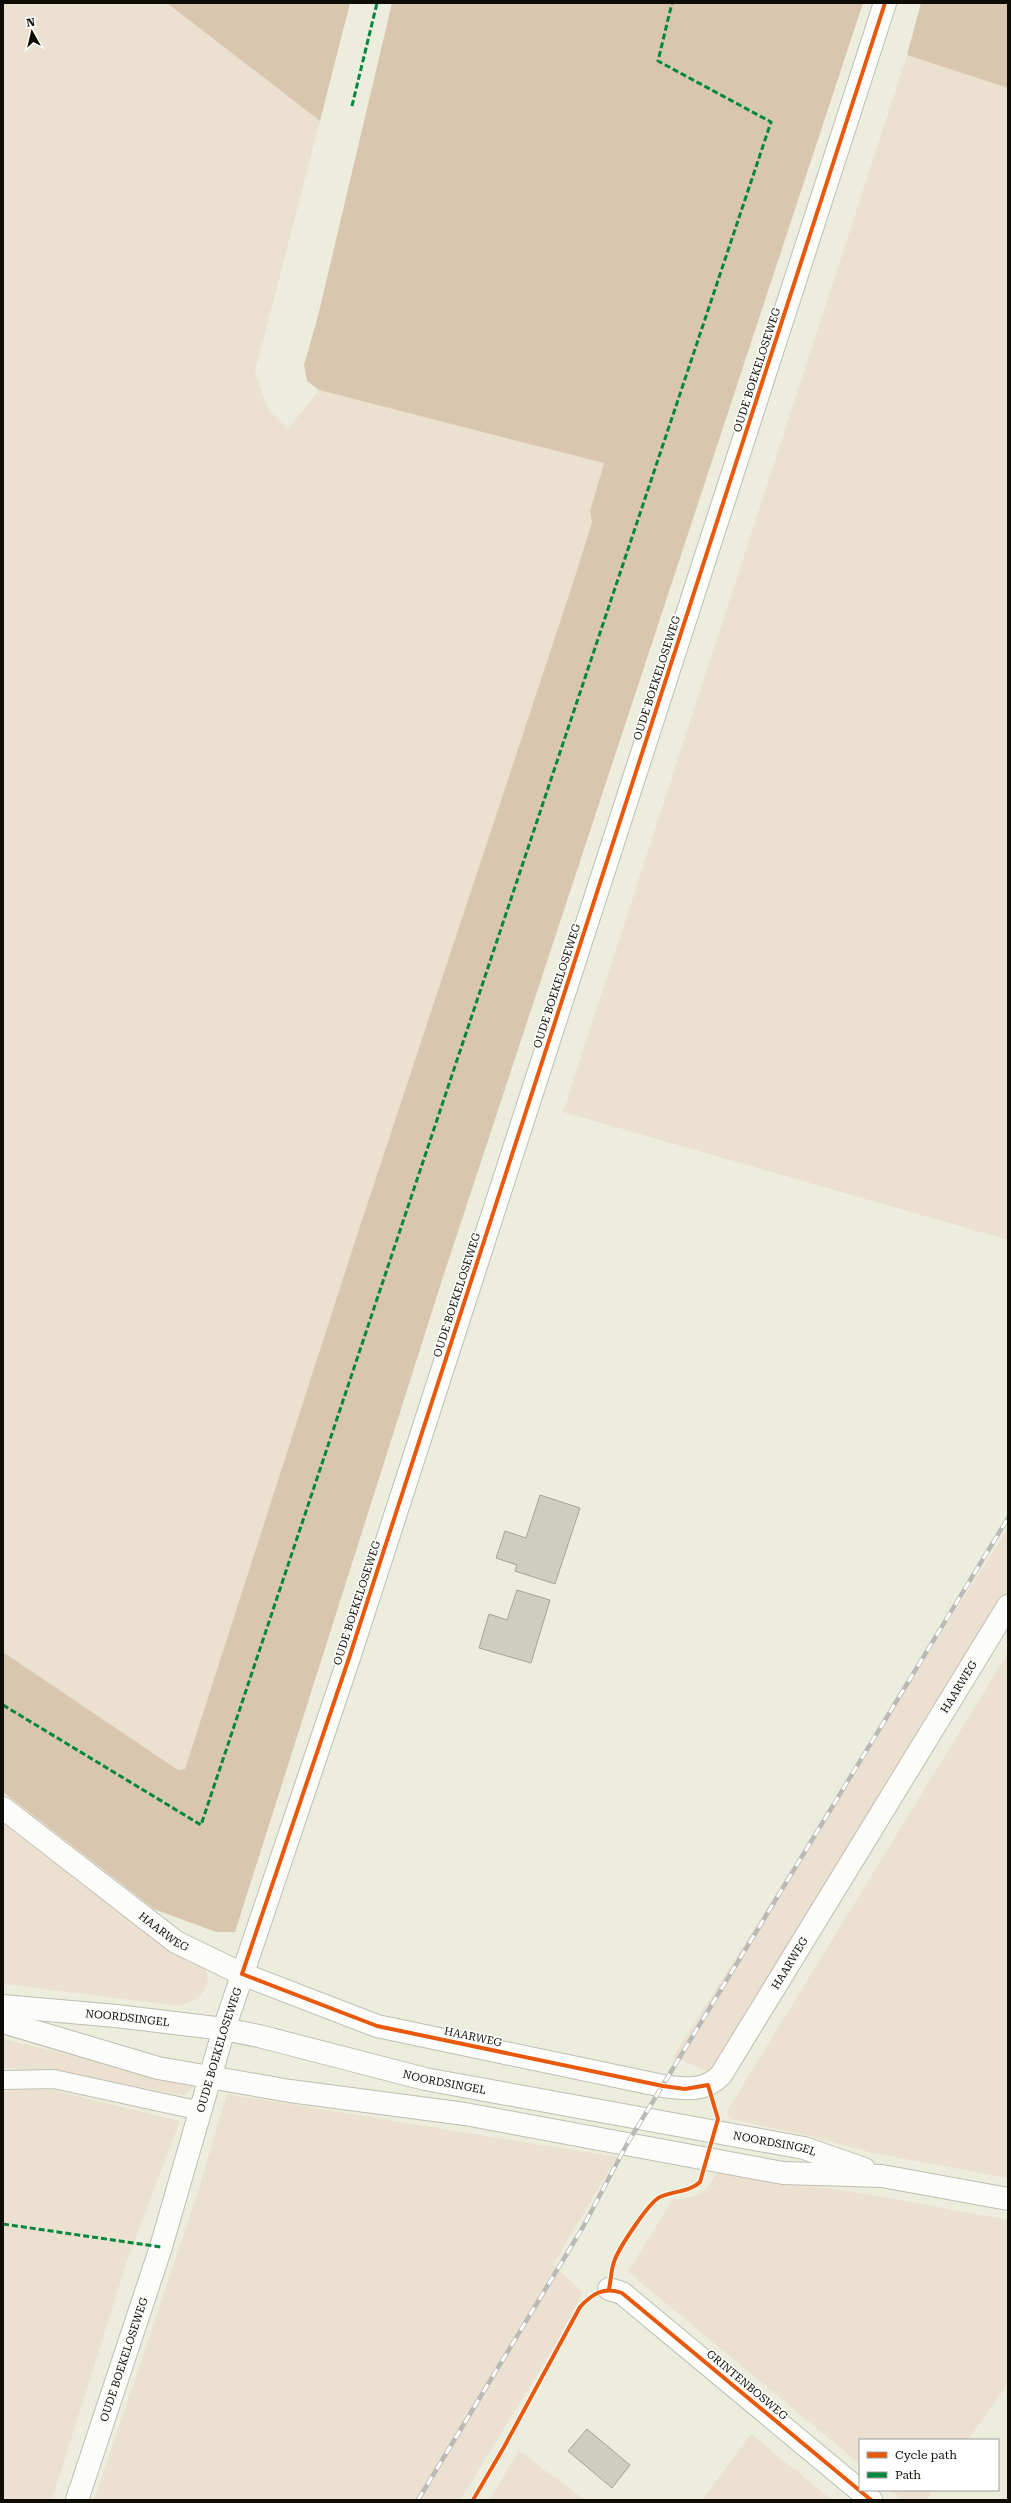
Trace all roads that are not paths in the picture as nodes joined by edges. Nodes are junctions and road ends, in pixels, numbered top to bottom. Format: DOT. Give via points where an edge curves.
graph roads {
  1 [pos="885,3"];
  2 [pos="1008,1606"];
  3 [pos="3,1808"];
  4 [pos="242,1974"];
  5 [pos="3,2006"];
  6 [pos="3,2022"];
  7 [pos="224,2029"];
  8 [pos="212,2077"];
  9 [pos="3,2080"];
  10 [pos="201,2111"];
  11 [pos="882,2176"];
  12 [pos="1008,2199"];
  13 [pos="609,2289"];
  14 [pos="859,2490"];
  15 [pos="860,2491"];
  16 [pos="77,2500"];
  17 [pos="871,2500"];
  1 -- 4 [label="street, OUDE BOEKELOSEWEG" via="352,1650"];
  2 -- 4 [label="street, HAARWEG" via="721,2075 708,2085 685,2089 663,2086 377,2026"];
  3 -- 4 [label="street, HAARWEG" via="176,1942"];
  4 -- 7 [label="street, OUDE BOEKELOSEWEG"];
  5 -- 7 [label="street, NOORDSINGEL"];
  6 -- 8 [label="street, NOORDSINGEL" via="158,2068"];
  7 -- 8 [label="street, OUDE BOEKELOSEWEG"];
  7 -- 11 [label="street, NOORDSINGEL" via="425,2079 804,2148"];
  8 -- 10 [label="street, OUDE BOEKELOSEWEG"];
  8 -- 11 [label="street, NOORDSINGEL" via="290,2091 465,2114 783,2173"];
  9 -- 10 [label="lane" via="54,2078"];
  10 -- 16 [label="street, OUDE BOEKELOSEWEG" via="161,2246"];
  11 -- 12 [label="street, NOORDSINGEL"];
  13 -- 14 [label="street, GRINTENBOSWEG" via="622,2293"];
  15 -- 17 [label="street, GRINTENBOSWEG"];
}
